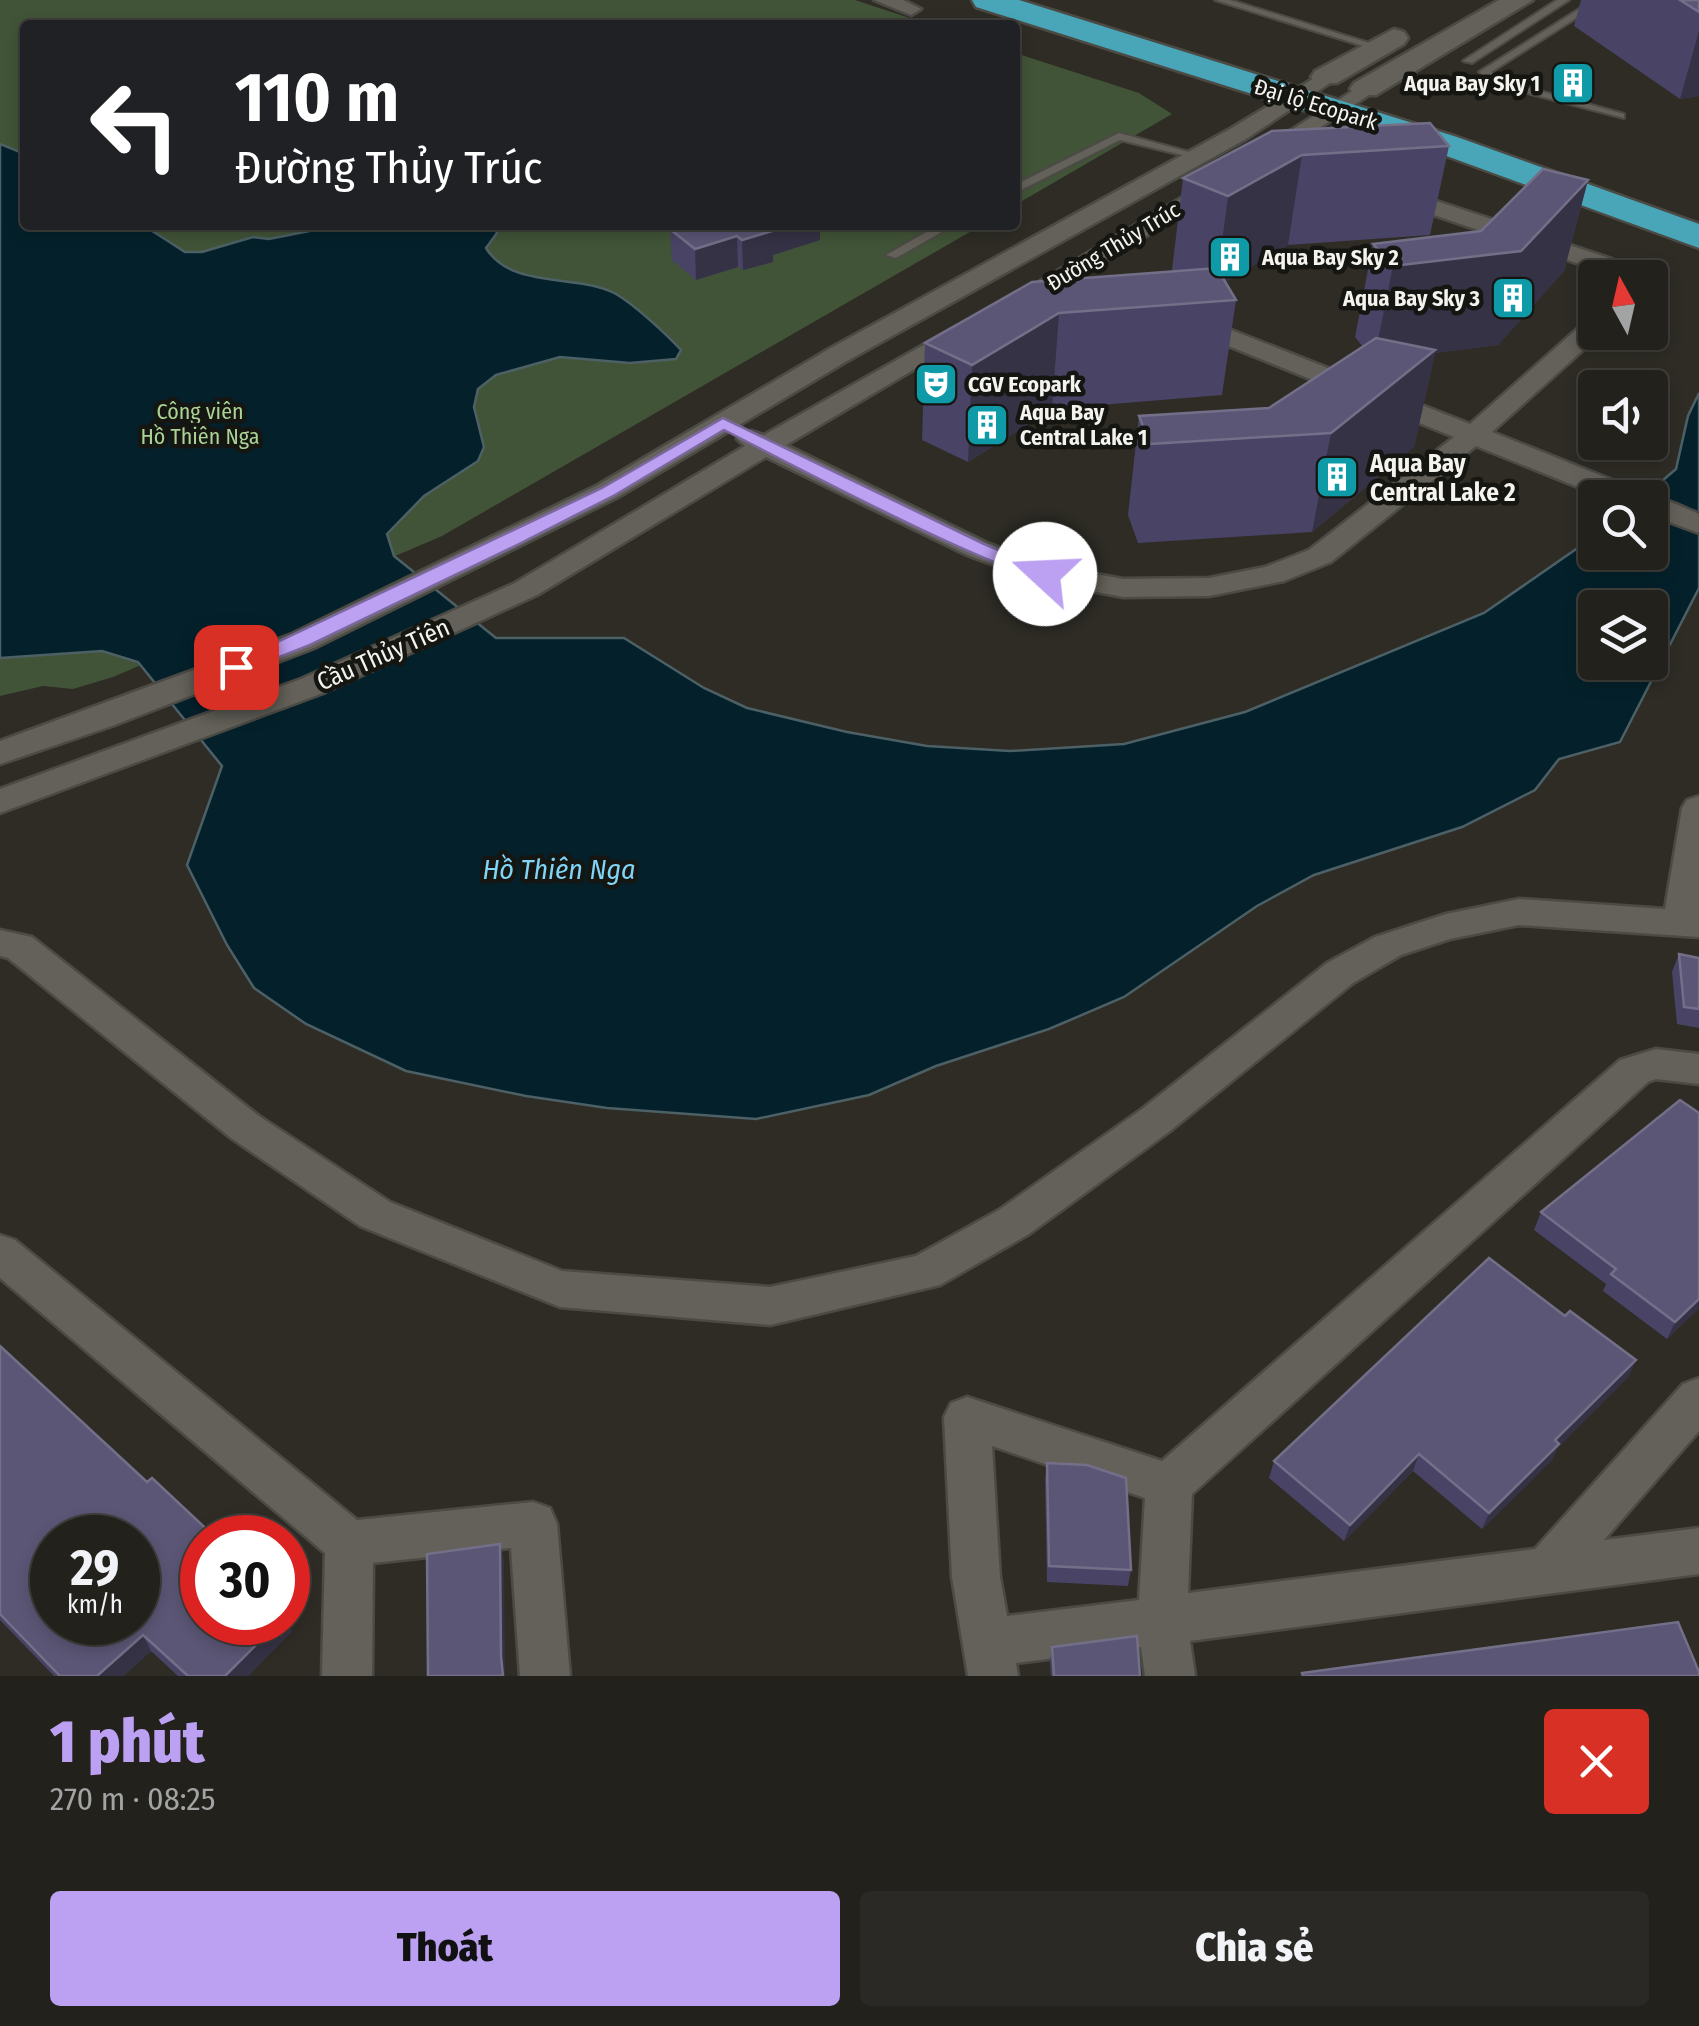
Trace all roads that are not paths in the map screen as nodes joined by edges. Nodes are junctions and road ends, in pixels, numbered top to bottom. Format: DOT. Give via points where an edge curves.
graph roads {
  1 [pos="884,0"];
  2 [pos="987,0"];
  3 [pos="1079,0"];
  4 [pos="1220,0"];
  5 [pos="1519,0"];
  6 [pos="1560,0"];
  7 [pos="1600,0"];
  8 [pos="1587,8"];
  9 [pos="911,10"];
  10 [pos="1426,19"];
  11 [pos="1378,47"];
  12 [pos="1468,62"];
  13 [pos="1364,89"];
  14 [pos="1330,93"];
  15 [pos="1293,98"];
  16 [pos="1620,116"];
  17 [pos="1268,152"];
  18 [pos="1198,156"];
  19 [pos="1306,164"];
  20 [pos="1612,170"];
  21 [pos="1020,187"];
  22 [pos="1380,189"];
  23 [pos="939,230"];
  24 [pos="1699,237"];
  25 [pos="892,255"];
  26 [pos="1020,255"];
  27 [pos="1590,260"];
  28 [pos="1069,274"];
  29 [pos="1105,288"];
  30 [pos="1158,309"];
  31 [pos="1578,341"];
  32 [pos="723,423"];
  33 [pos="1474,434"];
  34 [pos="764,446"];
  35 [pos="1588,480"];
  36 [pos="1668,512"];
  37 [pos="1699,524"];
  38 [pos="477,558"];
  39 [pos="526,588"];
  40 [pos="0,753"];
  41 [pos="0,802"];
  42 [pos="1699,808"];
  43 [pos="1690,922"];
  44 [pos="0,943"];
  45 [pos="1699,1070"];
  46 [pos="0,1253"];
  47 [pos="1699,1398"];
  48 [pos="1168,1485"];
  49 [pos="349,1543"];
  50 [pos="1699,1551"];
  51 [pos="1546,1572"];
  52 [pos="1162,1622"];
  53 [pos="990,1660"];
  54 [pos="347,1676"];
  55 [pos="545,1676"];
  56 [pos="1170,1676"];
  1 -- 9 [label="street"];
  2 -- 15 [label="highway, Đại lộ Ecopark"];
  3 -- 14 [label="highway, Đại lộ Ecopark"];
  4 -- 11 [label="lane"];
  5 -- 13 [label="main road"];
  6 -- 8 [label="lane"];
  6 -- 12 [label="lane"];
  7 -- 8 [label="lane"];
  8 -- 16 [label="lane" via="1484,72 1500,83"];
  10 -- 11 [label="main road"];
  11 -- 14 [label="main road"];
  13 -- 14 [label="highway, Đại lộ Ecopark"];
  13 -- 20 [label="highway, Đại lộ Ecopark"];
  14 -- 15 [label="highway, Đại lộ Ecopark"];
  14 -- 17 [label="street, Đường Thủy Trúc"];
  14 -- 24 [label="highway, Đại lộ Ecopark"];
  15 -- 18 [label="street, Đường Thủy Trúc"];
  17 -- 19 [label="street"];
  17 -- 28 [label="street, Đường Thủy Trúc"];
  18 -- 21 [label="lane" via="1118,136"];
  18 -- 26 [label="street, Đường Thủy Trúc"];
  22 -- 27 [label="street"];
  23 -- 25 [label="lane"];
  26 -- 28 [label="street"];
  26 -- 32 [label="street, Đường Thủy Trúc"];
  28 -- 29 [label="street"];
  28 -- 34 [label="street, Đường Thủy Trúc"];
  30 -- 33 [label="street"];
  31 -- 33 [label="street"];
  32 -- 34 [label="street"];
  32 -- 38 [label="street, Đường Thủy Trúc" via="608,492"];
  33 -- 34 [label="street" via="1320,556 1273,575 1209,587 1123,588 1045,574"];
  33 -- 35 [label="street"];
  34 -- 39 [label="street, Đường Thủy Trúc"];
  36 -- 37 [label="street"];
  38 -- 40 [label="street, Cầu Thủy Tiên" via="303,641"];
  39 -- 41 [label="street, Cầu Thủy Tiên" via="312,686"];
  42 -- 43 [label="street"];
  43 -- 44 [label="street" via="1519,912 1388,946 1340,973 1156,1120 1014,1222 925,1272 770,1306 560,1289 375,1214 245,1127 19,946"];
  45 -- 48 [label="street" via="1656,1064 1634,1070"];
  46 -- 49 [label="street"];
  47 -- 51 [label="street"];
  48 -- 52 [label="street"];
  48 -- 53 [label="street" via="967,1417 976,1576"];
  49 -- 54 [label="street"];
  49 -- 55 [label="street" via="533,1524"];
  50 -- 51 [label="street"];
  51 -- 52 [label="street"];
  52 -- 53 [label="street"];
  52 -- 56 [label="street"];
}
